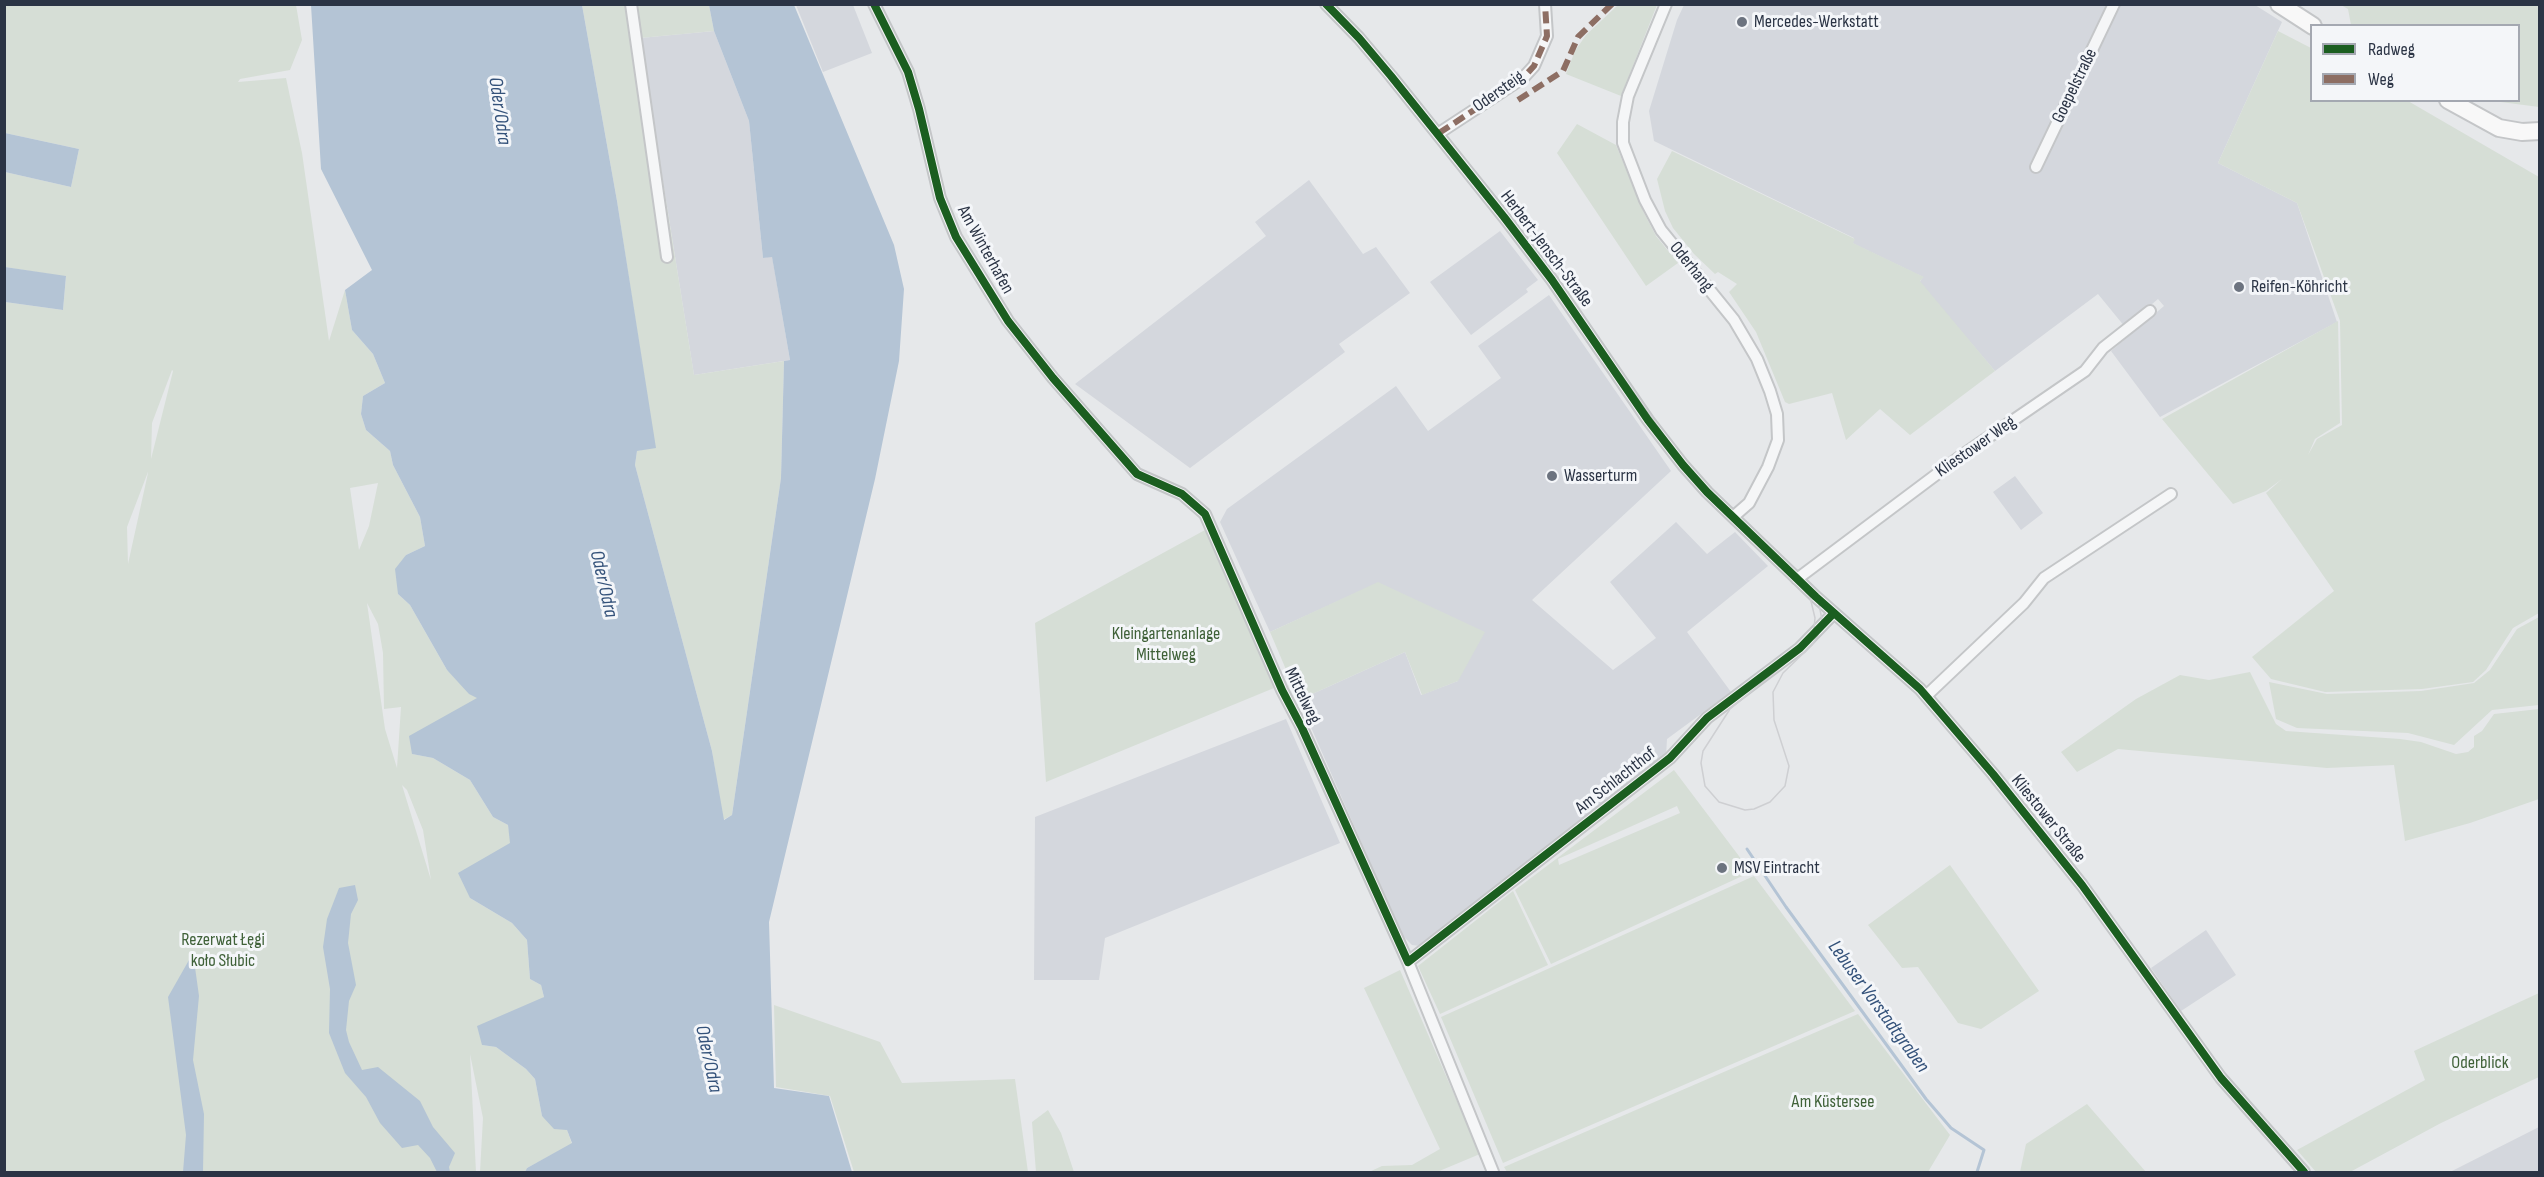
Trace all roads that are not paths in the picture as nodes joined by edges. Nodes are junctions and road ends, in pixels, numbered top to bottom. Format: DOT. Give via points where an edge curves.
graph roads {
  1 [pos="631,4"];
  2 [pos="874,4"];
  3 [pos="1326,4"];
  4 [pos="1545,4"];
  5 [pos="1666,4"];
  6 [pos="2114,4"];
  7 [pos="2279,4"];
  8 [pos="2310,24"];
  9 [pos="2452,102"];
  10 [pos="2480,118"];
  11 [pos="2540,119"];
  12 [pos="2540,131"];
  13 [pos="1439,133"];
  14 [pos="2036,167"];
  15 [pos="667,257"];
  16 [pos="2150,311"];
  17 [pos="1137,474"];
  18 [pos="2171,494"];
  19 [pos="1733,517"];
  20 [pos="1797,579"];
  21 [pos="1834,613"];
  22 [pos="1926,696"];
  23 [pos="1408,962"];
  24 [pos="1494,1173"];
  25 [pos="2304,1173"];
  1 -- 15 [label="street"];
  2 -- 17 [label="street, Am Winterhafen" via="908,72 940,198 956,237 1008,321"];
  3 -- 13 [label="street, Herbert-Jensch-Straße"];
  4 -- 13 [label="street, Odersteig" via="1547,36 1534,66 1523,78"];
  5 -- 19 [label="street, Oderhang" via="1628,96 1623,143 1661,230 1734,320 1770,390 1777,414 1778,440 1749,503"];
  6 -- 14 [label="street, Goepelstraße"];
  7 -- 8 [label="street"];
  9 -- 10 [label="street"];
  10 -- 11 [label="street"];
  10 -- 12 [label="street" via="2499,128"];
  13 -- 19 [label="street, Herbert-Jensch-Straße" via="1552,280 1648,420 1683,465"];
  16 -- 20 [label="street, Kliestower Weg" via="2103,348 2085,371 1962,456"];
  17 -- 23 [label="street, Mittelweg" via="1182,494 1205,514"];
  18 -- 22 [label="street" via="2044,578 2024,603"];
  19 -- 20 [label="street, Kliestower Straße"];
  20 -- 21 [label="street, Kliestower Straße"];
  21 -- 22 [label="street, Kliestower Straße"];
  21 -- 23 [label="street, Am Schlachthof" via="1800,648 1707,718 1670,758"];
  22 -- 25 [label="street, Kliestower Straße" via="2082,885 2221,1078"];
  23 -- 24 [label="street, Mittelweg"];
}
